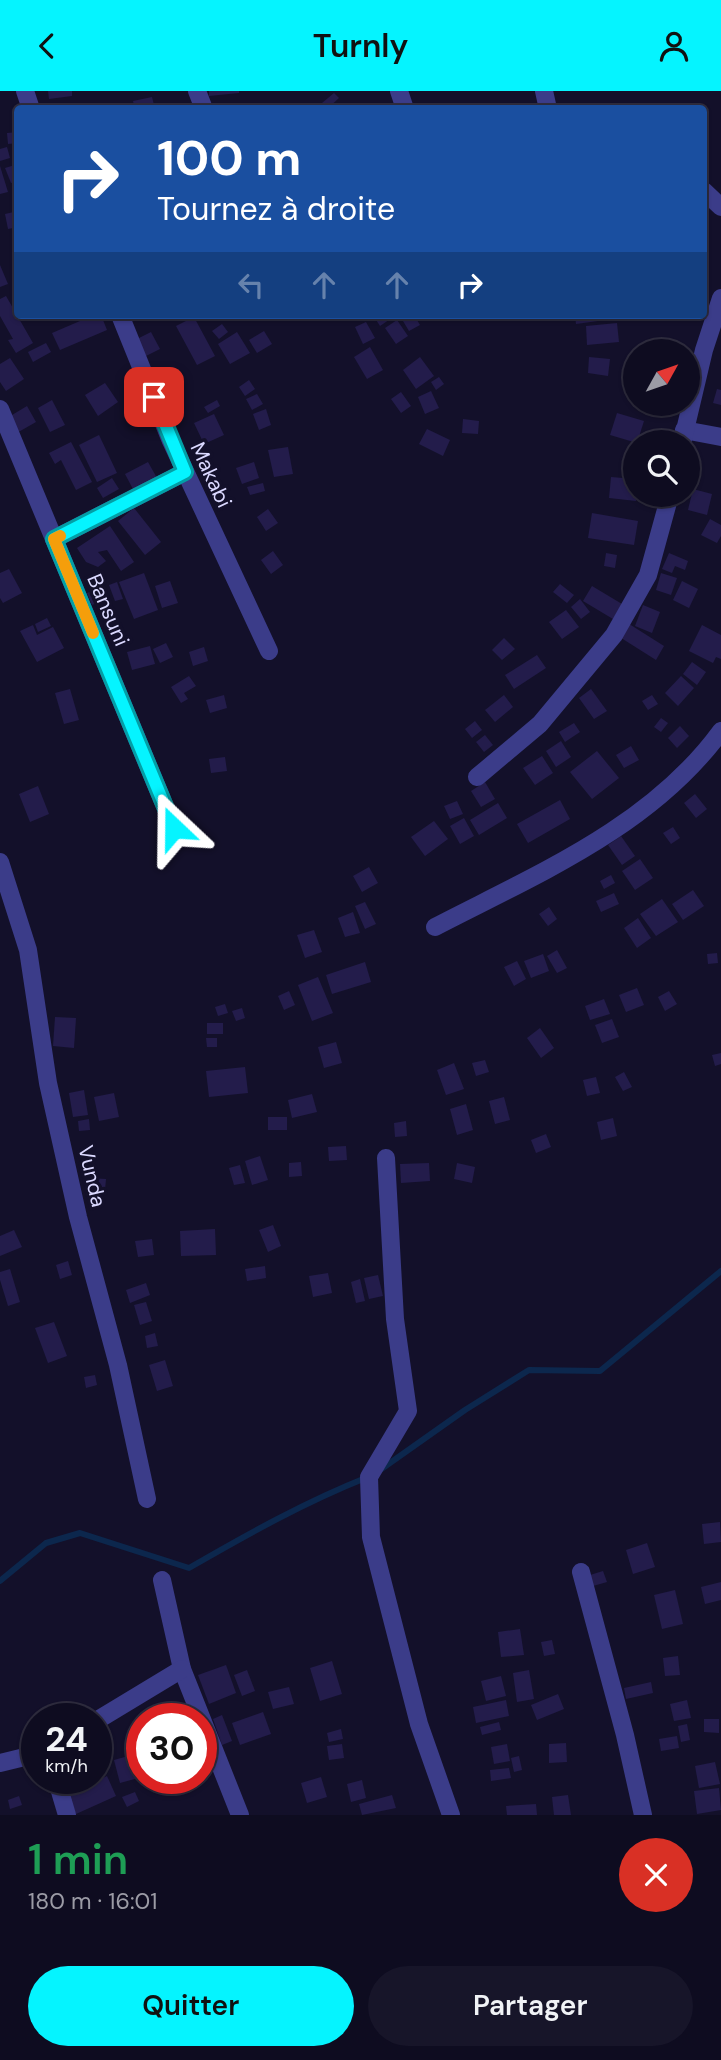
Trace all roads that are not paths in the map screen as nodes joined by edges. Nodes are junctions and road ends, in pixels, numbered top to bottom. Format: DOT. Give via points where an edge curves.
graph roads {
  1 [pos="707,194"];
  2 [pos="721,207"];
  3 [pos="721,298"];
  4 [pos="122,319"];
  5 [pos="0,409"];
  6 [pos="685,430"];
  7 [pos="700,436"];
  8 [pos="721,437"];
  9 [pos="185,472"];
  10 [pos="667,507"];
  11 [pos="54,539"];
  12 [pos="269,651"];
  13 [pos="721,731"];
  14 [pos="477,777"];
  15 [pos="174,828"];
  16 [pos="0,862"];
  17 [pos="435,927"];
  18 [pos="386,1158"];
  19 [pos="147,1499"];
  20 [pos="581,1572"];
  21 [pos="162,1580"];
  22 [pos="182,1669"];
  23 [pos="112,1711"];
  24 [pos="21,1757"];
  25 [pos="0,1763"];
  26 [pos="61,1794"];
  27 [pos="67,1815"];
  28 [pos="240,1815"];
  29 [pos="450,1815"];
  30 [pos="643,1815"];
  1 -- 2 [label="street"];
  3 -- 6 [label="street"];
  4 -- 9 [label="street, Makabi"];
  5 -- 11 [label="street, Bansuni"];
  7 -- 8 [label="street"];
  9 -- 11 [label="street"];
  9 -- 12 [label="street, Makabi"];
  10 -- 14 [label="street" via="648,575 614,635 540,724"];
  11 -- 15 [label="street, Bansuni"];
  13 -- 17 [label="street" via="663,795 592,845"];
  16 -- 19 [label="street, Vunda" via="28,950 48,1083"];
  18 -- 29 [label="street" via="395,1319 408,1411 369,1477 371,1537 419,1724"];
  20 -- 30 [label="street"];
  21 -- 22 [label="street"];
  22 -- 23 [label="street"];
  22 -- 28 [label="street"];
  24 -- 25 [label="street"];
  26 -- 27 [label="street"];
}
